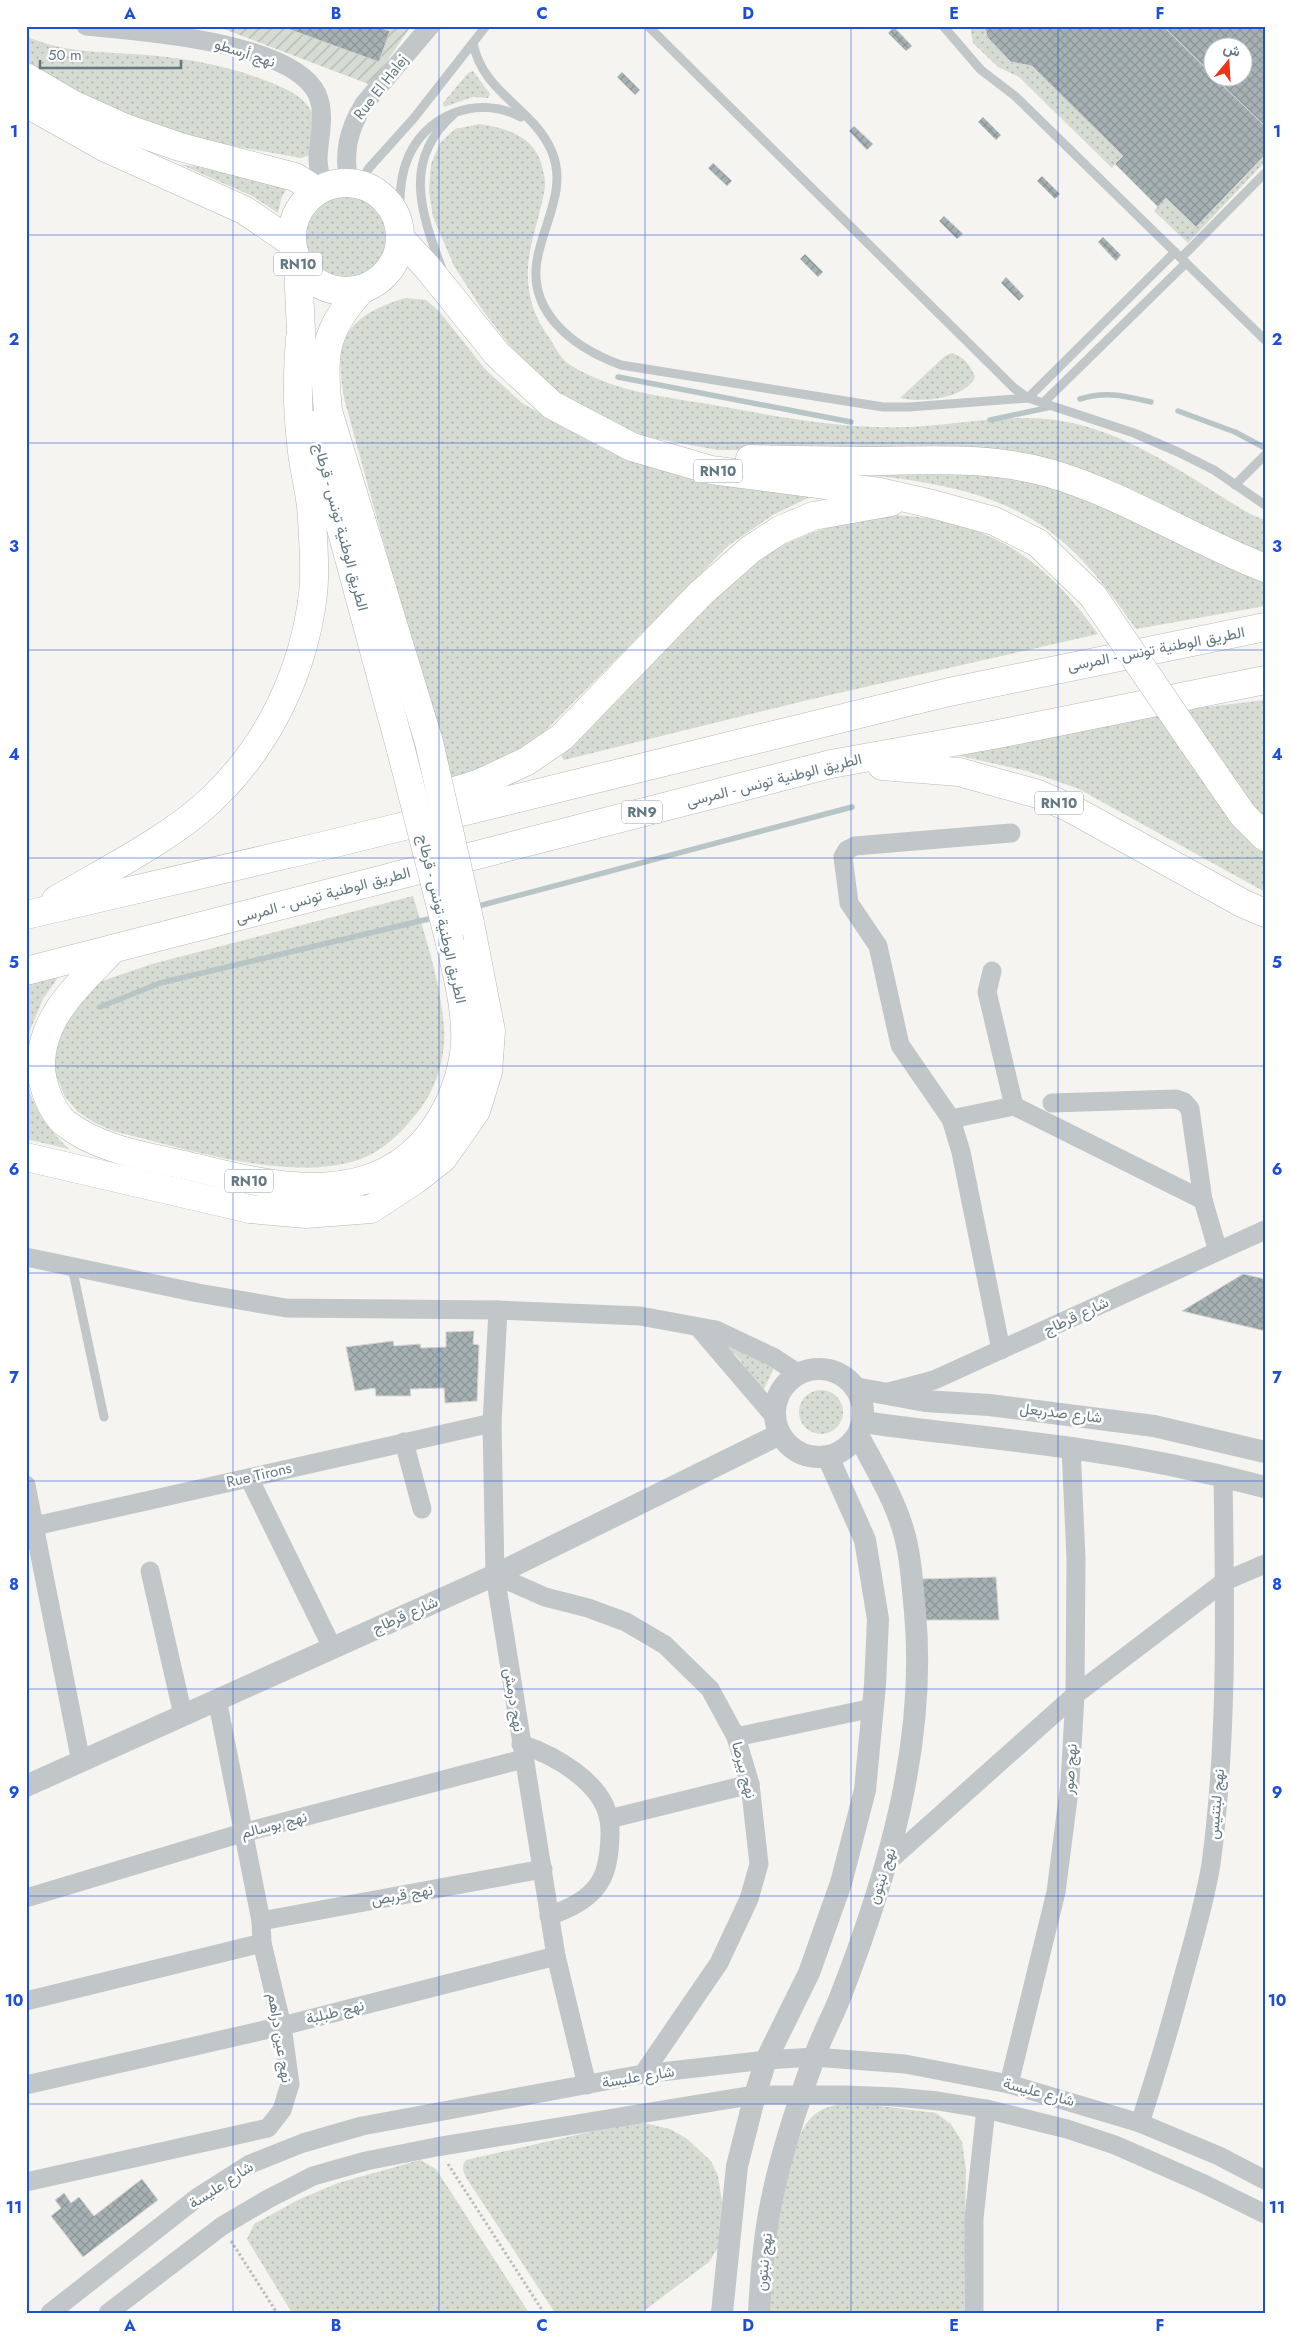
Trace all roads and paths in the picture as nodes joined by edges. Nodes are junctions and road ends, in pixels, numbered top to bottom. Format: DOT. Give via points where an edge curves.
graph roads {
  1 [pos="86,26"];
  2 [pos="430,26"];
  3 [pos="486,26"];
  4 [pos="648,26"];
  5 [pos="943,26"];
  6 [pos="126,28"];
  7 [pos="473,43"];
  8 [pos="26,77"];
  9 [pos="26,103"];
  10 [pos="459,110"];
  11 [pos="529,121"];
  12 [pos="1265,173"];
  13 [pos="353,184"];
  14 [pos="319,190"];
  15 [pos="399,231"];
  16 [pos="295,253"];
  17 [pos="1181,258"];
  18 [pos="361,290"];
  19 [pos="456,305"];
  20 [pos="300,338"];
  21 [pos="1265,340"];
  22 [pos="1028,398"];
  23 [pos="1043,403"];
  24 [pos="632,447"];
  25 [pos="1265,455"];
  26 [pos="1235,485"];
  27 [pos="932,504"];
  28 [pos="1265,505"];
  29 [pos="1265,568"];
  30 [pos="1265,627"];
  31 [pos="1265,680"];
  32 [pos="1265,686"];
  33 [pos="1218,689"];
  34 [pos="831,764"];
  35 [pos="1011,833"];
  36 [pos="1265,836"];
  37 [pos="327,845"];
  38 [pos="1265,913"];
  39 [pos="30,914"];
  40 [pos="113,949"];
  41 [pos="26,971"];
  42 [pos="992,971"];
  43 [pos="1052,1104"];
  44 [pos="1014,1106"];
  45 [pos="950,1120"];
  46 [pos="26,1157"];
  47 [pos="1203,1200"];
  48 [pos="1265,1230"];
  49 [pos="1218,1251"];
  50 [pos="26,1257"];
  51 [pos="72,1266"];
  52 [pos="498,1310"];
  53 [pos="699,1328"];
  54 [pos="1001,1350"];
  55 [pos="799,1374"];
  56 [pos="855,1388"];
  57 [pos="884,1394"];
  58 [pos="104,1417"];
  59 [pos="492,1423"];
  60 [pos="778,1425"];
  61 [pos="860,1428"];
  62 [pos="404,1442"];
  63 [pos="1071,1448"];
  64 [pos="1265,1452"];
  65 [pos="828,1457"];
  66 [pos="1223,1476"];
  67 [pos="248,1478"];
  68 [pos="26,1485"];
  69 [pos="1265,1487"];
  70 [pos="422,1509"];
  71 [pos="30,1527"];
  72 [pos="1265,1564"];
  73 [pos="150,1571"];
  74 [pos="495,1575"];
  75 [pos="1225,1581"];
  76 [pos="332,1647"];
  77 [pos="1075,1695"];
  78 [pos="217,1699"];
  79 [pos="873,1708"];
  80 [pos="183,1715"];
  81 [pos="736,1737"];
  82 [pos="522,1752"];
  83 [pos="81,1762"];
  84 [pos="750,1784"];
  85 [pos="26,1786"];
  86 [pos="609,1819"];
  87 [pos="242,1833"];
  88 [pos="888,1861"];
  89 [pos="543,1869"];
  90 [pos="26,1898"];
  91 [pos="550,1916"];
  92 [pos="261,1920"];
  93 [pos="262,1943"];
  94 [pos="556,1956"];
  95 [pos="26,2001"];
  96 [pos="282,2026"];
  97 [pos="814,2057"];
  98 [pos="766,2060"];
  99 [pos="643,2074"];
  100 [pos="1009,2084"];
  101 [pos="26,2085"];
  102 [pos="588,2085"];
  103 [pos="755,2095"];
  104 [pos="802,2095"];
  105 [pos="986,2109"];
  106 [pos="1140,2123"];
  107 [pos="436,2147"];
  108 [pos="1265,2180"];
  109 [pos="26,2182"];
  110 [pos="1265,2214"];
  111 [pos="222,2226"];
  112 [pos="50,2313"];
  113 [pos="108,2313"];
  114 [pos="276,2313"];
  115 [pos="544,2313"];
  116 [pos="722,2313"];
  117 [pos="759,2313"];
  118 [pos="974,2313"];
  1 -- 6 [label="street, نهج أرسطو"];
  2 -- 13 [label="street, Rue El Halej" via="355,118 346,149"];
  3 -- 7 [label="lane"];
  4 -- 22 [label="lane" via="1001,377"];
  5 -- 17 [label="lane" via="981,70 1016,96"];
  6 -- 14 [label="street, نهج أرسطو" via="229,46 289,68 306,81 316,93 322,113"];
  7 -- 11 [label="lane" via="476,59 488,79"];
  7 -- 13 [label="lane" via="414,118"];
  8 -- 14 [label="highway" via="72,104 125,128 180,147 295,177"];
  9 -- 16 [label="highway, RN10" via="106,148 244,210"];
  10 -- 11 [label="lane" via="495,107"];
  10 -- 15 [label="lane" via="431,125 411,150 401,181"];
  10 -- 19 [label="lane" via="435,135 422,168 420,185 424,220"];
  11 -- 22 [label="lane" via="552,152 558,180 538,253 539,289 544,307 554,322 582,348 627,367 870,405 909,407"];
  12 -- 17 [label="lane"];
  13 -- 14 [label="highway"];
  13 -- 15 [label="highway, RN10" via="372,190 384,199 393,211"];
  14 -- 16 [label="highway, الطريق الوطنية تونس - قرطاج / RN10" via="304,203 294,218"];
  15 -- 18 [label="highway, RN10" via="397,255 390,270"];
  15 -- 19 [label="highway, RN10"];
  16 -- 18 [label="highway, RN10" via="310,278 325,288 343,292"];
  16 -- 20 [label="highway, الطريق الوطنية تونس - قرطاج / RN10"];
  17 -- 21 [label="lane"];
  17 -- 22 [label="lane"];
  17 -- 23 [label="lane"];
  18 -- 46 [label="highway, bridge" via="344,309 332,331 324,365 328,411 429,742 470,923 491,1031 488,1072 476,1111 443,1158 371,1209 306,1214 250,1209"];
  19 -- 24 [label="highway, RN10" via="497,354 552,405"];
  20 -- 39 [label="highway" via="296,380 312,517 313,592 307,630 278,714 254,750 214,798 172,830"];
  20 -- 40 [label="highway, الطريق الوطنية تونس - قرطاج / RN10, bridge" via="311,416 401,750 461,996 465,1044 459,1078 447,1111 424,1143 392,1169 353,1183 314,1188 254,1182 106,1146 64,1122 48,1098 40,1066 46,1034 64,1000"];
  22 -- 23 [label="lane"];
  23 -- 26 [label="lane" via="1160,444 1202,463"];
  24 -- 27 [label="highway, RN10" via="711,470 879,492"];
  24 -- 29 [label="highway" via="713,458 1001,463 1049,473 1091,488"];
  25 -- 26 [label="lane"];
  26 -- 28 [label="lane"];
  27 -- 36 [label="highway, RN10, bridge" via="994,522 1038,543 1093,596 1243,815"];
  27 -- 37 [label="highway" via="886,502 813,516 780,530 751,549 701,593 562,737 527,762 480,784 391,810"];
  30 -- 37 [label="highway, الطريق الوطنية تونس - المرسى" via="949,692"];
  31 -- 33 [label="highway, الطريق الوطنية تونس - المرسى / RN9"];
  32 -- 33 [label="highway"];
  33 -- 34 [label="highway, الطريق الوطنية تونس - المرسى / RN9"];
  34 -- 38 [label="highway, RN10" via="959,772 1038,794"];
  34 -- 40 [label="highway, الطريق الوطنية تونس - المرسى / RN9"];
  35 -- 45 [label="street" via="855,846 843,857 849,903 878,946 900,1045"];
  37 -- 39 [label="highway, الطريق الوطنية تونس - المرسى"];
  40 -- 41 [label="highway, الطريق الوطنية تونس - المرسى / RN9"];
  42 -- 44 [label="street" via="987,992"];
  43 -- 47 [label="street" via="1176,1099 1184,1102 1190,1109"];
  44 -- 45 [label="street"];
  44 -- 47 [label="street"];
  45 -- 54 [label="street" via="960,1152"];
  47 -- 49 [label="street"];
  48 -- 49 [label="street, شارع قرطاج"];
  49 -- 54 [label="street, شارع قرطاج"];
  50 -- 51 [label="street"];
  51 -- 52 [label="street" via="286,1308"];
  51 -- 58 [label="lane"];
  52 -- 53 [label="street" via="640,1316"];
  52 -- 59 [label="street, نهج درمش"];
  53 -- 55 [label="street" via="716,1330 743,1342"];
  53 -- 60 [label="street"];
  54 -- 57 [label="street, شارع قرطاج" via="934,1380"];
  55 -- 56 [label="street" via="814,1369 830,1370"];
  55 -- 60 [label="street" via="786,1384 777,1400"];
  56 -- 57 [label="street, شارع صدربعل"];
  56 -- 61 [label="street" via="863,1404"];
  57 -- 64 [label="street, شارع صدربعل" via="1154,1426"];
  59 -- 62 [label="street, Rue Tirons"];
  59 -- 74 [label="street, نهج درمش"];
  60 -- 65 [label="street" via="789,1445 800,1454"];
  60 -- 74 [label="street, شارع قرطاج"];
  61 -- 63 [label="street"];
  61 -- 65 [label="street" via="846,1449"];
  61 -- 88 [label="street, نهج نبتون" via="902,1524 909,1552 917,1634 918,1684 902,1804"];
  62 -- 67 [label="street, Rue Tirons"];
  62 -- 70 [label="street"];
  63 -- 66 [label="street" via="1150,1460"];
  63 -- 77 [label="street, نهج صور" via="1076,1558"];
  65 -- 79 [label="street" via="865,1540 871,1569 878,1619"];
  66 -- 69 [label="street"];
  66 -- 75 [label="street, نهج لبتنيس"];
  67 -- 71 [label="street, Rue Tirons"];
  67 -- 76 [label="street"];
  68 -- 71 [label="street"];
  71 -- 83 [label="street"];
  72 -- 75 [label="street"];
  73 -- 80 [label="street"];
  74 -- 76 [label="street, شارع قرطاج"];
  74 -- 81 [label="street, نهج بيرصا" via="545,1597 626,1622 665,1645 710,1689"];
  74 -- 82 [label="street, نهج درمش"];
  75 -- 77 [label="street"];
  75 -- 106 [label="street, نهج لبتنيس" via="1219,1774 1210,1866 1197,1928"];
  76 -- 78 [label="street, شارع قرطاج"];
  77 -- 88 [label="street"];
  77 -- 100 [label="street, نهج صور" via="1070,1783 1056,1892"];
  78 -- 80 [label="street, شارع قرطاج"];
  78 -- 87 [label="street, نهج عين دراهم"];
  79 -- 81 [label="street"];
  79 -- 98 [label="street" via="865,1790 841,1883 810,1973"];
  80 -- 83 [label="street, شارع قرطاج"];
  81 -- 84 [label="street, نهج بيرصا"];
  82 -- 86 [label="street" via="540,1750 573,1769 597,1793"];
  82 -- 87 [label="street, نهج بوسالم"];
  82 -- 89 [label="street, نهج درمش"];
  83 -- 85 [label="street, شارع قرطاج"];
  84 -- 86 [label="street"];
  84 -- 99 [label="street, نهج بيرصا" via="759,1864 749,1899 719,1963"];
  86 -- 91 [label="street" via="609,1851 603,1879 575,1905"];
  87 -- 90 [label="street, نهج بوسالم"];
  87 -- 92 [label="street, نهج عين دراهم"];
  88 -- 97 [label="street, نهج نبتون" via="841,1995"];
  89 -- 91 [label="street, نهج درمش"];
  89 -- 92 [label="street, نهج قربص"];
  91 -- 94 [label="street, نهج درمش"];
  92 -- 93 [label="street, نهج عين دراهم"];
  93 -- 95 [label="street"];
  93 -- 96 [label="street, نهج عين دراهم"];
  94 -- 96 [label="street, نهج طبلبة"];
  94 -- 102 [label="street, نهج درمش"];
  96 -- 101 [label="street, نهج طبلبة"];
  96 -- 109 [label="street, نهج عين دراهم" via="290,2084 282,2110 268,2128"];
  97 -- 98 [label="street, شارع عليسة"];
  97 -- 100 [label="street, شارع عليسة" via="905,2064"];
  97 -- 104 [label="street, نهج نبتون"];
  98 -- 99 [label="street, شارع عليسة"];
  98 -- 103 [label="street"];
  99 -- 102 [label="street, شارع عليسة"];
  100 -- 106 [label="street, شارع عليسة"];
  102 -- 112 [label="street, شارع عليسة" via="362,2126 250,2164 198,2197"];
  103 -- 104 [label="street, شارع عليسة"];
  103 -- 107 [label="street, شارع عليسة"];
  103 -- 116 [label="street" via="737,2166"];
  104 -- 105 [label="street, شارع عليسة" via="895,2097"];
  104 -- 117 [label="street, نهج نبتون" via="773,2194 761,2267"];
  105 -- 110 [label="street, شارع عليسة" via="1067,2129 1115,2145"];
  105 -- 118 [label="street" via="974,2218"];
  106 -- 108 [label="street, شارع عليسة" via="1219,2156"];
  107 -- 111 [label="street, شارع عليسة" via="313,2176"];
  107 -- 115 [label="path"];
  111 -- 113 [label="street, شارع عليسة"];
  111 -- 114 [label="path"];
}
